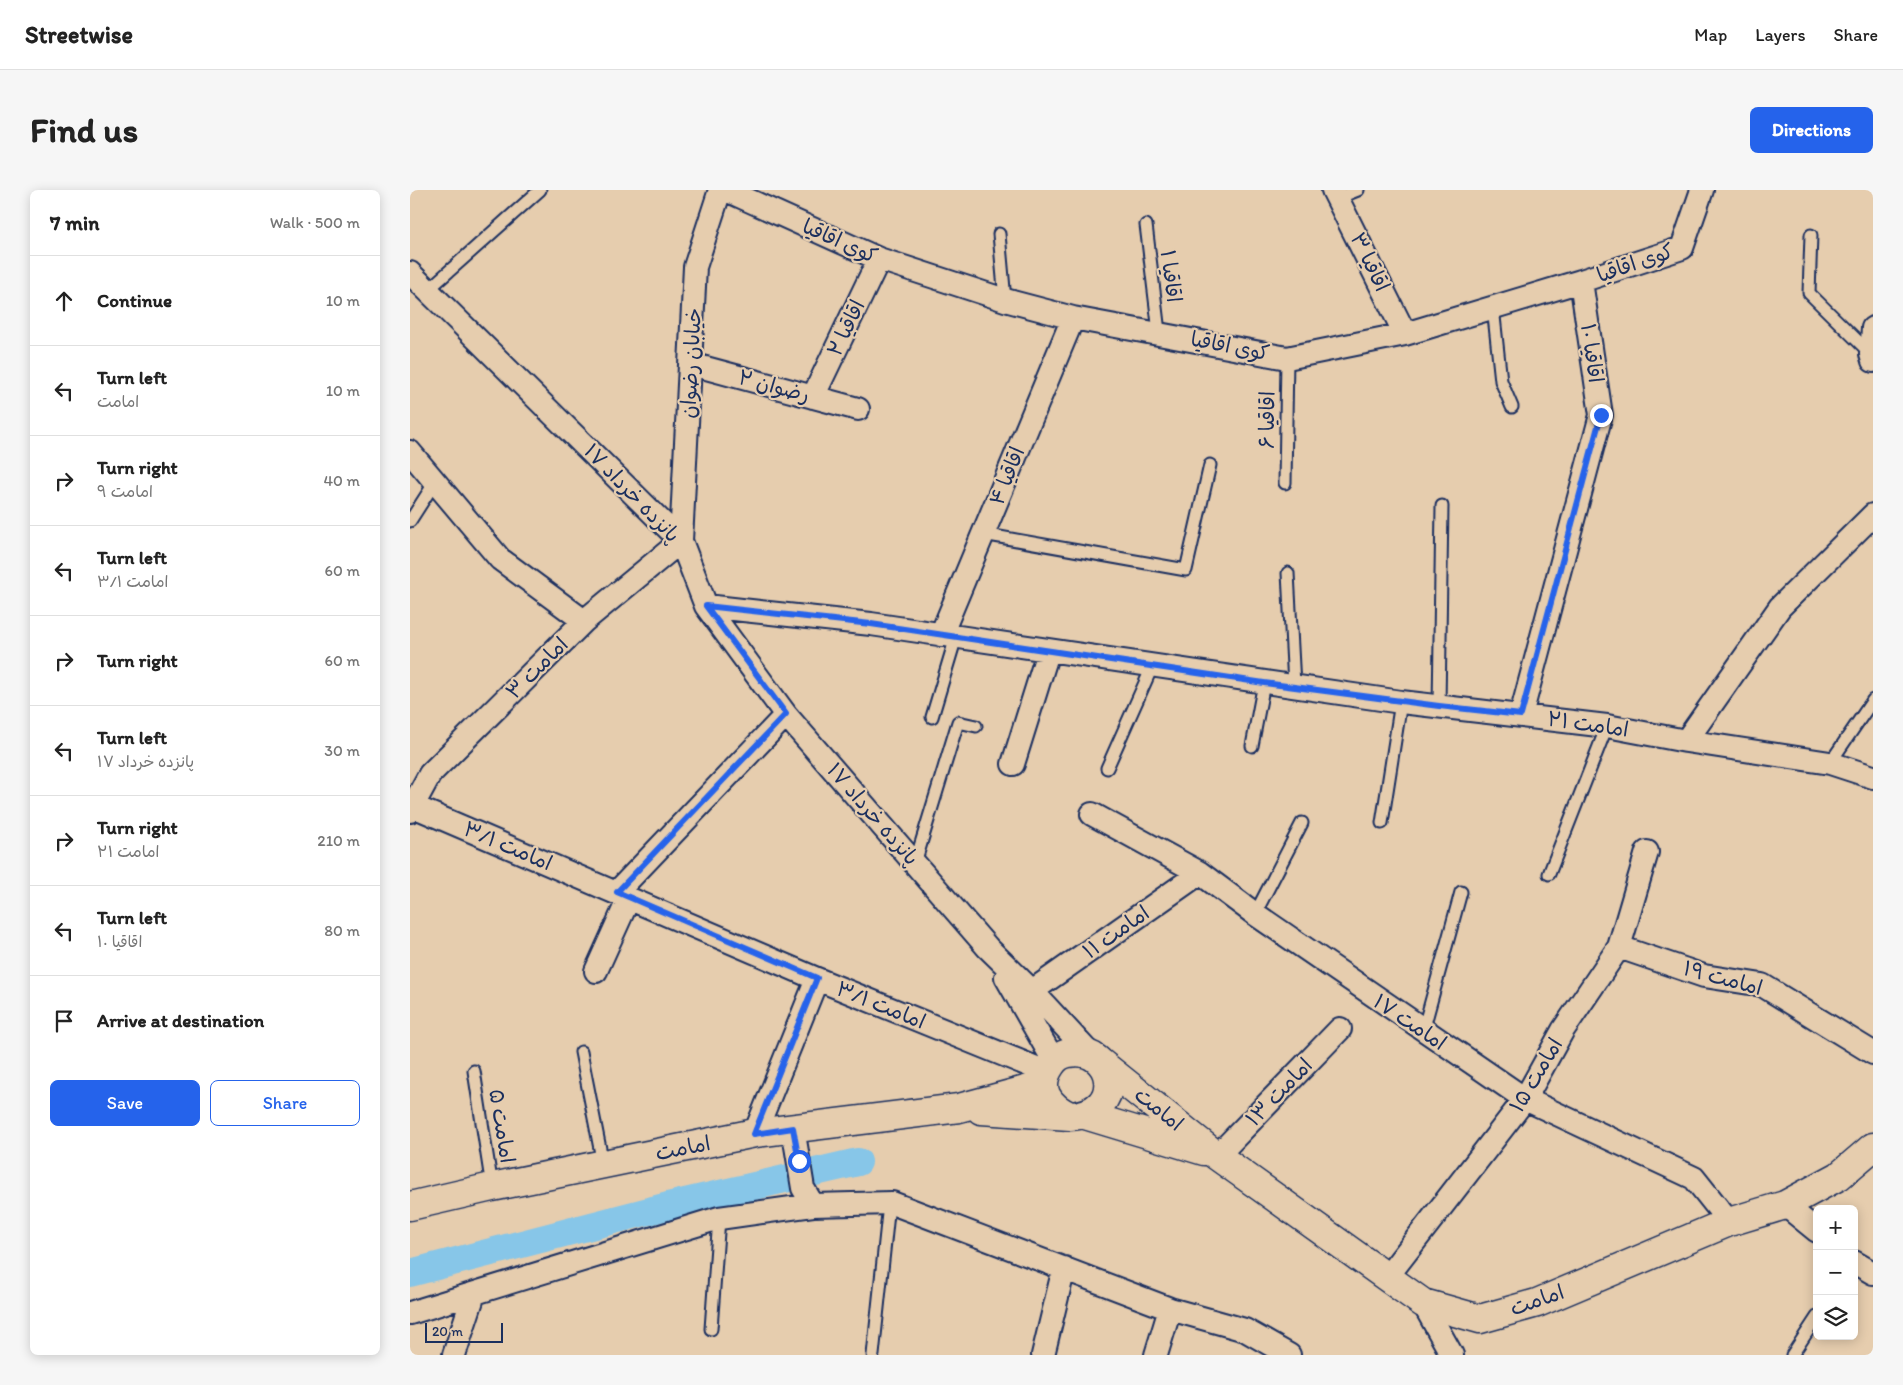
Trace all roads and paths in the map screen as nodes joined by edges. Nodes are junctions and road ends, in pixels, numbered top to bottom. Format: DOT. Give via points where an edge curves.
graph roads {
  1 [pos="540,190"];
  2 [pos="720,190"];
  3 [pos="726,190"];
  4 [pos="1702,190"];
  5 [pos="1343,193"];
  6 [pos="1146,225"];
  7 [pos="999,234"];
  8 [pos="1811,236"];
  9 [pos="879,259"];
  10 [pos="410,273"];
  11 [pos="1581,281"];
  12 [pos="428,290"];
  13 [pos="1005,300"];
  14 [pos="1493,307"];
  15 [pos="1073,318"];
  16 [pos="1873,328"];
  17 [pos="1159,332"];
  18 [pos="1405,334"];
  19 [pos="1872,357"];
  20 [pos="1287,358"];
  21 [pos="691,364"];
  22 [pos="813,397"];
  23 [pos="1512,407"];
  24 [pos="858,409"];
  25 [pos="410,452"];
  26 [pos="1210,465"];
  27 [pos="435,482"];
  28 [pos="1285,483"];
  29 [pos="1442,506"];
  30 [pos="1873,515"];
  31 [pos="410,521"];
  32 [pos="983,534"];
  33 [pos="681,541"];
  34 [pos="1288,573"];
  35 [pos="706,606"];
  36 [pos="584,621"];
  37 [pos="948,636"];
  38 [pos="1048,652"];
  39 [pos="1152,667"];
  40 [pos="1264,683"];
  41 [pos="1294,685"];
  42 [pos="1873,700"];
  43 [pos="1402,702"];
  44 [pos="1439,706"];
  45 [pos="786,714"];
  46 [pos="1521,715"];
  47 [pos="932,717"];
  48 [pos="976,726"];
  49 [pos="1607,726"];
  50 [pos="1686,741"];
  51 [pos="1252,746"];
  52 [pos="1830,763"];
  53 [pos="1013,764"];
  54 [pos="1107,768"];
  55 [pos="1873,777"];
  56 [pos="412,809"];
  57 [pos="1092,814"];
  58 [pos="1302,823"];
  59 [pos="1382,823"];
  60 [pos="1647,852"];
  61 [pos="915,863"];
  62 [pos="1200,873"];
  63 [pos="1549,874"];
  64 [pos="1461,892"];
  65 [pos="623,895"];
  66 [pos="1255,914"];
  67 [pos="1619,947"];
  68 [pos="988,948"];
  69 [pos="596,970"];
  70 [pos="817,978"];
  71 [pos="1032,991"];
  72 [pos="1340,1029"];
  73 [pos="1423,1031"];
  74 [pos="581,1052"];
  75 [pos="1873,1053"];
  76 [pos="1096,1059"];
  77 [pos="474,1071"];
  78 [pos="1048,1073"];
  79 [pos="1525,1099"];
  80 [pos="959,1108"];
  81 [pos="1077,1116"];
  82 [pos="793,1128"];
  83 [pos="754,1134"];
  84 [pos="1873,1147"];
  85 [pos="1218,1156"];
  86 [pos="603,1164"];
  87 [pos="492,1187"];
  88 [pos="808,1196"];
  89 [pos="889,1204"];
  90 [pos="1785,1205"];
  91 [pos="410,1206"];
  92 [pos="720,1218"];
  93 [pos="1729,1222"];
  94 [pos="1813,1228"];
  95 [pos="1858,1264"];
  96 [pos="1064,1268"];
  97 [pos="1873,1273"];
  98 [pos="1387,1277"];
  99 [pos="474,1294"];
  100 [pos="1424,1302"];
  101 [pos="1170,1309"];
  102 [pos="410,1313"];
  103 [pos="1813,1323"];
  104 [pos="711,1329"];
  105 [pos="454,1355"];
  106 [pos="873,1355"];
  107 [pos="1043,1355"];
  108 [pos="1156,1355"];
  109 [pos="1289,1355"];
  110 [pos="1452,1355"];
  111 [pos="1792,1355"];
  1 -- 12 [label="lane"];
  2 -- 21 [label="street, خیابان رضوان" via="695,267"];
  3 -- 9 [label="street, کوی اقاقیا"];
  4 -- 11 [label="street, کوی اقاقیا" via="1682,248"];
  5 -- 18 [label="street, اقاقیا ۳"];
  6 -- 17 [label="lane, اقاقیا ۱"];
  7 -- 13 [label="lane"];
  8 -- 19 [label="lane" via="1809,293"];
  9 -- 13 [label="street, کوی اقاقیا"];
  9 -- 22 [label="street, اقاقیا ۲"];
  10 -- 12 [label="street, پانزده خرداد ۱۷"];
  11 -- 14 [label="street, کوی اقاقیا"];
  11 -- 46 [label="street, اقاقیا ۱۰" via="1601,415"];
  12 -- 33 [label="street, پانزده خرداد ۱۷"];
  13 -- 15 [label="street, کوی اقاقیا"];
  14 -- 18 [label="street, کوی اقاقیا"];
  14 -- 23 [label="lane" via="1501,381"];
  15 -- 17 [label="street, کوی اقاقیا"];
  15 -- 32 [label="street, اقاقیا ۴"];
  16 -- 19 [label="street"];
  17 -- 20 [label="street, کوی اقاقیا"];
  18 -- 20 [label="street, کوی اقاقیا"];
  20 -- 28 [label="lane, اقاقیا ۶"];
  21 -- 22 [label="street, رضوان ۲"];
  21 -- 33 [label="street, خیابان رضوان"];
  22 -- 24 [label="street, رضوان ۲"];
  25 -- 27 [label="street"];
  26 -- 32 [label="lane" via="1186,570"];
  27 -- 31 [label="lane"];
  27 -- 36 [label="street" via="500,559"];
  29 -- 44 [label="lane"];
  30 -- 50 [label="street" via="1780,607"];
  32 -- 37 [label="street, اقاقیا ۴"];
  33 -- 35 [label="street, پانزده خرداد ۱۷"];
  33 -- 36 [label="street, امامت ۳"];
  34 -- 41 [label="lane"];
  35 -- 37 [label="street, امامت ۲۱"];
  35 -- 45 [label="street, پانزده خرداد ۱۷"];
  36 -- 56 [label="street, امامت ۳" via="430,774"];
  37 -- 38 [label="street, امامت ۲۱"];
  37 -- 47 [label="lane"];
  38 -- 39 [label="street, امامت ۲۱"];
  38 -- 53 [label="street"];
  39 -- 40 [label="street, امامت ۲۱"];
  39 -- 54 [label="lane"];
  40 -- 41 [label="street, امامت ۲۱"];
  40 -- 51 [label="lane"];
  41 -- 43 [label="street, امامت ۲۱"];
  42 -- 52 [label="lane"];
  43 -- 44 [label="street, امامت ۲۱"];
  43 -- 59 [label="lane"];
  44 -- 46 [label="street, امامت ۲۱"];
  45 -- 61 [label="street, پانزده خرداد ۱۷"];
  45 -- 65 [label="street"];
  46 -- 49 [label="street, امامت ۲۱"];
  48 -- 61 [label="lane" via="958,722"];
  49 -- 50 [label="street, امامت ۲۱"];
  49 -- 63 [label="lane"];
  50 -- 52 [label="street, امامت ۲۱"];
  52 -- 55 [label="street, امامت ۲۱"];
  56 -- 65 [label="street, امامت ۳/۱"];
  57 -- 62 [label="street, امامت ۱۷"];
  58 -- 66 [label="lane"];
  60 -- 67 [label="street, امامت ۱۵"];
  61 -- 68 [label="street, پانزده خرداد ۱۷"];
  62 -- 66 [label="street, امامت ۱۷"];
  62 -- 71 [label="street, امامت ۱۱"];
  64 -- 73 [label="lane"];
  65 -- 69 [label="street"];
  65 -- 70 [label="street, امامت ۳/۱"];
  66 -- 73 [label="street, امامت ۱۷"];
  67 -- 75 [label="street, امامت ۱۹" via="1704,976 1762,985"];
  67 -- 79 [label="street, امامت ۱۵" via="1562,1030"];
  68 -- 71 [label="street, پانزده خرداد ۱۷"];
  68 -- 78 [label="street, پانزده خرداد ۱۷" via="1030,1017"];
  70 -- 78 [label="street, امامت ۳/۱"];
  70 -- 83 [label="street"];
  71 -- 76 [label="street, پانزده خرداد ۱۷"];
  72 -- 85 [label="street, امامت ۱۳"];
  73 -- 79 [label="street, امامت ۱۷"];
  74 -- 86 [label="lane"];
  76 -- 78 [label="street" via="1078,1051 1064,1054"];
  76 -- 81 [label="street" via="1108,1077 1108,1094 1099,1107"];
  76 -- 85 [label="street, امامت"];
  77 -- 87 [label="lane, امامت ۵"];
  78 -- 80 [label="street, امامت"];
  78 -- 81 [label="street" via="1048,1099 1057,1110"];
  79 -- 93 [label="street, امامت ۱۷" via="1694,1178"];
  79 -- 98 [label="street, امامت ۱۵"];
  80 -- 81 [label="street, امامت"];
  80 -- 82 [label="street, امامت"];
  81 -- 85 [label="street, امامت"];
  82 -- 83 [label="street, امامت"];
  82 -- 88 [label="street"];
  83 -- 86 [label="street, امامت"];
  84 -- 90 [label="street, امامت" via="1839,1176"];
  85 -- 98 [label="street, امامت"];
  86 -- 87 [label="street, امامت"];
  87 -- 91 [label="street, امامت"];
  88 -- 89 [label="street"];
  88 -- 92 [label="street"];
  89 -- 96 [label="street"];
  89 -- 106 [label="lane"];
  90 -- 93 [label="street, امامت"];
  90 -- 94 [label="street"];
  92 -- 99 [label="street"];
  92 -- 104 [label="lane"];
  93 -- 100 [label="street, امامت" via="1537,1303 1480,1319"];
  95 -- 97 [label="street"];
  96 -- 101 [label="street"];
  96 -- 107 [label="street"];
  98 -- 100 [label="street, امامت"];
  99 -- 102 [label="street"];
  99 -- 105 [label="street"];
  100 -- 110 [label="street"];
  101 -- 108 [label="street"];
  101 -- 109 [label="street" via="1245,1330"];
  103 -- 111 [label="lane"];
}
